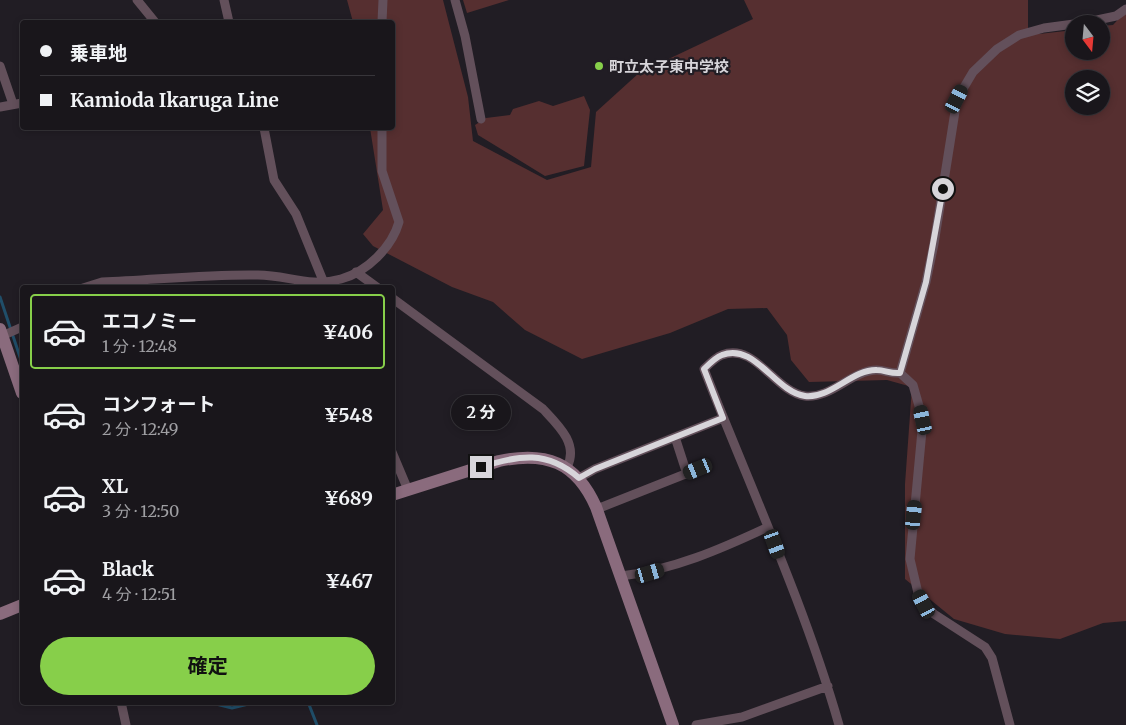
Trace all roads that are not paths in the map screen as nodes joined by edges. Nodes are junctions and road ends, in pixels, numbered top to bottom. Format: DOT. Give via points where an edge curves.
graph roads {
  1 [pos="137,0"];
  2 [pos="224,0"];
  3 [pos="382,0"];
  4 [pos="455,0"];
  5 [pos="1126,9"];
  6 [pos="1110,17"];
  7 [pos="153,20"];
  8 [pos="229,20"];
  9 [pos="382,20"];
  10 [pos="1065,25"];
  11 [pos="0,66"];
  12 [pos="18,104"];
  13 [pos="0,107"];
  14 [pos="481,118"];
  15 [pos="264,130"];
  16 [pos="382,130"];
  17 [pos="356,272"];
  18 [pos="325,284"];
  19 [pos="92,285"];
  20 [pos="374,285"];
  21 [pos="395,300"];
  22 [pos="20,328"];
  23 [pos="1,333"];
  24 [pos="900,373"];
  25 [pos="20,387"];
  26 [pos="723,418"];
  27 [pos="675,437"];
  28 [pos="395,459"];
  29 [pos="567,467"];
  30 [pos="698,469"];
  31 [pos="687,474"];
  32 [pos="579,478"];
  33 [pos="408,490"];
  34 [pos="395,494"];
  35 [pos="597,509"];
  36 [pos="768,527"];
  37 [pos="621,576"];
  38 [pos="20,606"];
  39 [pos="0,614"];
  40 [pos="828,686"];
  41 [pos="122,705"];
  42 [pos="126,725"];
  43 [pos="673,725"];
  44 [pos="696,725"];
  45 [pos="839,725"];
  46 [pos="1010,725"];
  1 -- 7 [label="street"];
  2 -- 8 [label="street"];
  3 -- 9 [label="street"];
  4 -- 14 [label="street"];
  5 -- 6 [label="street"];
  10 -- 24 [label="street" via="1019,35 997,49 973,72 957,99 932,253"];
  11 -- 12 [label="street"];
  12 -- 13 [label="street"];
  15 -- 18 [label="street" via="274,180 296,214"];
  16 -- 17 [label="street" via="382,171 399,222 377,257"];
  17 -- 18 [label="street"];
  17 -- 20 [label="street"];
  18 -- 19 [label="street" via="260,275"];
  21 -- 29 [label="street" via="543,408 570,445"];
  22 -- 23 [label="street"];
  23 -- 25 [label="main road"];
  24 -- 26 [label="street" via="877,370 827,391 806,396 788,391 742,354 721,355 704,369"];
  24 -- 46 [label="street" via="913,385 923,420 910,559 918,593 934,614 985,647 992,658"];
  26 -- 27 [label="street"];
  26 -- 36 [label="street"];
  27 -- 31 [label="street"];
  27 -- 32 [label="street"];
  28 -- 33 [label="street"];
  29 -- 32 [label="main road"];
  29 -- 33 [label="main road" via="538,457 517,457"];
  30 -- 31 [label="street"];
  31 -- 35 [label="street"];
  32 -- 35 [label="main road"];
  33 -- 34 [label="main road"];
  35 -- 37 [label="main road"];
  36 -- 37 [label="street" via="678,565 650,573"];
  36 -- 40 [label="street"];
  37 -- 43 [label="main road"];
  38 -- 39 [label="main road"];
  40 -- 44 [label="street" via="742,716"];
  40 -- 45 [label="street"];
  41 -- 42 [label="street"];
}
